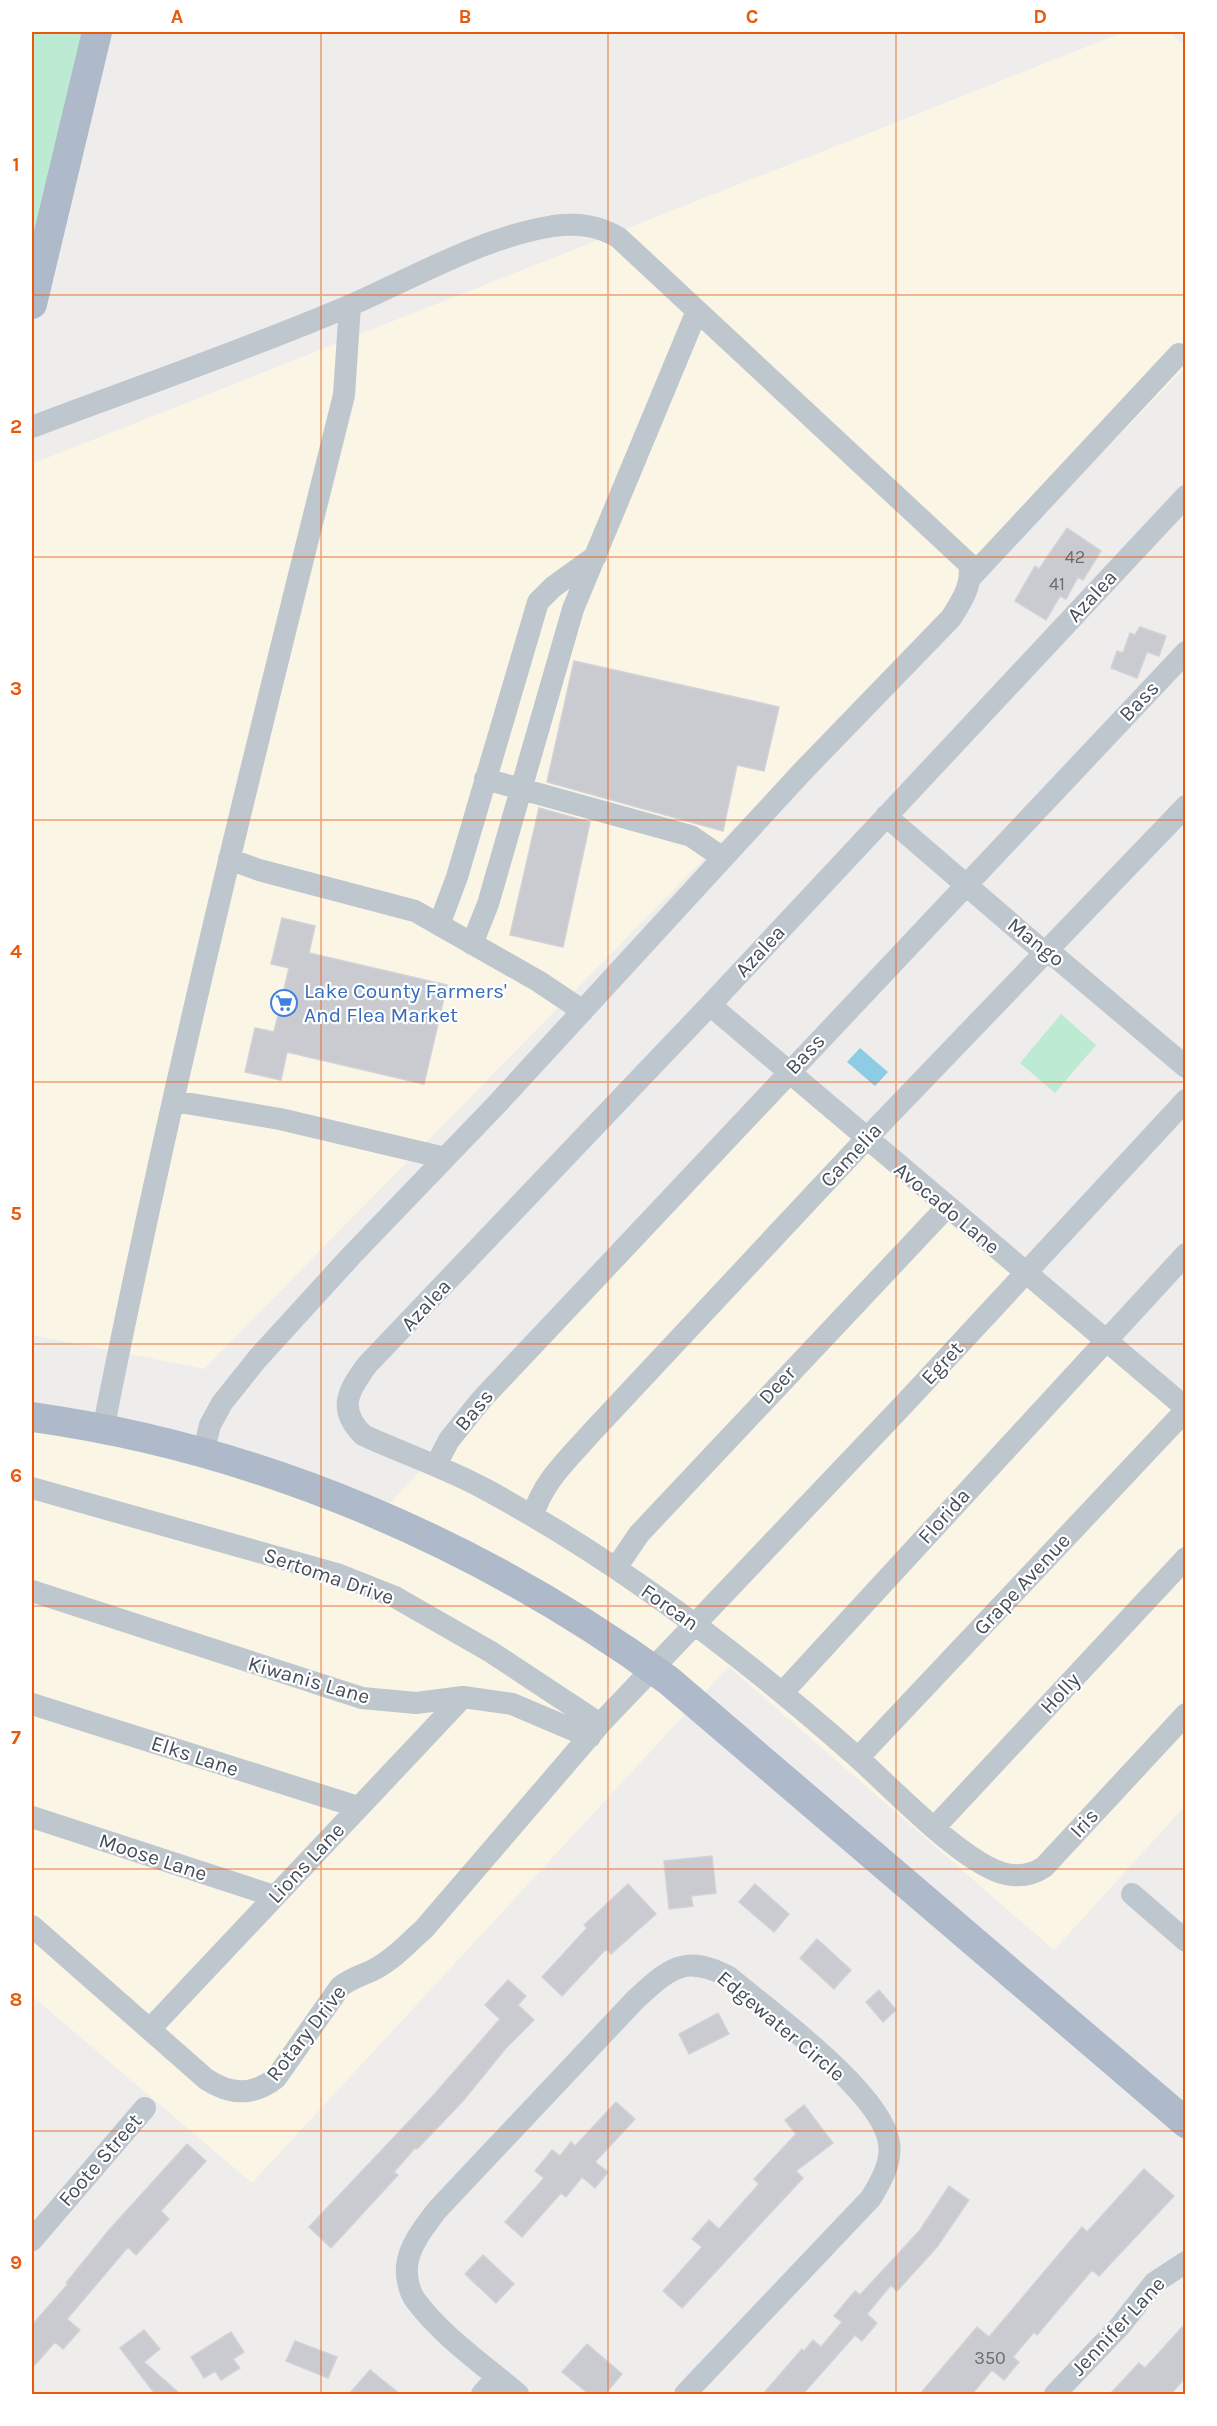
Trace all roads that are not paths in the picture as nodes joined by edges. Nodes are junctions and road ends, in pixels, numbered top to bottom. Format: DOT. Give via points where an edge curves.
graph roads {
  1 [pos="97,32"];
  2 [pos="32,304"];
  3 [pos="350,305"];
  4 [pos="697,311"];
  5 [pos="1179,354"];
  6 [pos="32,427"];
  7 [pos="1185,496"];
  8 [pos="596,556"];
  9 [pos="972,576"];
  10 [pos="1185,652"];
  11 [pos="485,780"];
  12 [pos="522,790"];
  13 [pos="1185,806"];
  14 [pos="886,816"];
  15 [pos="723,858"];
  16 [pos="229,859"];
  17 [pos="965,884"];
  18 [pos="439,925"];
  19 [pos="472,944"];
  20 [pos="1044,952"];
  21 [pos="710,1005"];
  22 [pos="583,1011"];
  23 [pos="1185,1067"];
  24 [pos="788,1072"];
  25 [pos="1185,1100"];
  26 [pos="174,1101"];
  27 [pos="866,1139"];
  28 [pos="445,1158"];
  29 [pos="946,1208"];
  30 [pos="1185,1254"];
  31 [pos="1024,1274"];
  32 [pos="1104,1341"];
  33 [pos="1185,1409"];
  34 [pos="346,1413"];
  35 [pos="32,1417"];
  36 [pos="103,1430"];
  37 [pos="203,1454"];
  38 [pos="436,1465"];
  39 [pos="32,1488"];
  40 [pos="533,1516"];
  41 [pos="1185,1558"];
  42 [pos="616,1568"];
  43 [pos="32,1592"];
  44 [pos="695,1623"];
  45 [pos="652,1669"];
  46 [pos="783,1692"];
  47 [pos="463,1697"];
  48 [pos="32,1704"];
  49 [pos="1185,1714"];
  50 [pos="595,1731"];
  51 [pos="858,1758"];
  52 [pos="358,1807"];
  53 [pos="32,1817"];
  54 [pos="934,1828"];
  55 [pos="963,1850"];
  56 [pos="1132,1894"];
  57 [pos="274,1896"];
  58 [pos="32,1926"];
  59 [pos="1185,1941"];
  60 [pos="150,2029"];
  61 [pos="145,2108"];
  62 [pos="1185,2123"];
  63 [pos="32,2240"];
  64 [pos="1185,2262"];
  65 [pos="498,2377"];
  66 [pos="482,2394"];
  67 [pos="518,2394"];
  68 [pos="685,2394"];
  69 [pos="1055,2394"];
  1 -- 2 [label="main road"];
  3 -- 4 [label="street" via="469,252 554,226 584,225 602,228 619,238"];
  3 -- 6 [label="street"];
  3 -- 16 [label="street" via="345,394"];
  4 -- 8 [label="street"];
  4 -- 9 [label="street" via="969,564"];
  5 -- 9 [label="street"];
  7 -- 14 [label="street, Azalea"];
  8 -- 11 [label="street" via="538,602"];
  8 -- 12 [label="street" via="573,609"];
  9 -- 15 [label="street" via="951,618"];
  10 -- 17 [label="street, Bass"];
  11 -- 12 [label="street"];
  11 -- 18 [label="street" via="458,877"];
  12 -- 15 [label="street" via="691,836"];
  12 -- 19 [label="street"];
  13 -- 20 [label="street, Camelia"];
  14 -- 17 [label="street, Mango"];
  14 -- 21 [label="street, Azalea"];
  15 -- 22 [label="street"];
  16 -- 18 [label="street" via="415,911"];
  16 -- 26 [label="street"];
  17 -- 20 [label="street, Mango"];
  17 -- 24 [label="street, Bass"];
  18 -- 19 [label="street"];
  19 -- 22 [label="street"];
  20 -- 23 [label="street, Mango" via="1058,958"];
  20 -- 27 [label="street, Camelia"];
  21 -- 24 [label="street, Avocado Lane"];
  21 -- 34 [label="street, Azalea" via="367,1365 356,1379"];
  22 -- 28 [label="street"];
  24 -- 27 [label="street, Avocado Lane"];
  24 -- 38 [label="street, Bass" via="482,1399 449,1440"];
  25 -- 31 [label="street, Egret"];
  26 -- 28 [label="street" via="280,1119"];
  26 -- 36 [label="street"];
  27 -- 29 [label="street, Avocado Lane"];
  27 -- 40 [label="street, Camelia" via="549,1481 538,1497"];
  28 -- 37 [label="street" via="258,1358 222,1403 210,1425"];
  29 -- 31 [label="street, Avocado Lane"];
  29 -- 42 [label="street, Deer" via="647,1525"];
  30 -- 32 [label="street, Florida"];
  31 -- 32 [label="street, Avocado Lane"];
  31 -- 44 [label="street, Egret"];
  32 -- 33 [label="street, Avocado Lane"];
  32 -- 46 [label="street, Florida"];
  33 -- 51 [label="street, Grape Avenue"];
  34 -- 38 [label="street, Forcan" via="363,1435"];
  35 -- 36 [label="main road"];
  36 -- 37 [label="main road"];
  37 -- 45 [label="main road" via="340,1497 430,1536 555,1604"];
  38 -- 40 [label="street, Forcan"];
  39 -- 50 [label="street, Sertoma Drive" via="337,1574 395,1597 483,1647"];
  40 -- 42 [label="street, Forcan"];
  41 -- 54 [label="street, Holly"];
  42 -- 44 [label="street, Forcan"];
  43 -- 47 [label="street, Kiwanis Lane" via="362,1698 416,1703"];
  44 -- 45 [label="street, Egret"];
  44 -- 46 [label="street, Forcan"];
  45 -- 50 [label="street, Rotary Drive"];
  45 -- 62 [label="main road"];
  46 -- 51 [label="street, Forcan"];
  47 -- 50 [label="street, Kiwanis Lane" via="512,1704"];
  47 -- 52 [label="street, Lions Lane"];
  48 -- 52 [label="street, Elks Lane"];
  49 -- 55 [label="street, Iris" via="1035,1873 1004,1874"];
  50 -- 60 [label="street, Rotary Drive" via="424,1929 392,1958 340,1987 276,2078 263,2088 248,2092 220,2088"];
  51 -- 54 [label="street, Forcan"];
  52 -- 57 [label="street, Lions Lane"];
  53 -- 57 [label="street, Moose Lane"];
  54 -- 55 [label="street, Forcan"];
  56 -- 59 [label="street"];
  57 -- 60 [label="street, Lions Lane"];
  58 -- 60 [label="street, Rotary Drive"];
  61 -- 63 [label="street, Foote Street"];
  64 -- 69 [label="street, Jennifer Lane" via="1154,2283 1120,2326"];
  65 -- 66 [label="street"];
  65 -- 67 [label="street, Edgewater Circle"];
  65 -- 68 [label="street, Edgewater Circle" via="414,2300 407,2266 421,2230 635,2000 663,1974 679,1966 696,1964 729,1977 846,2079 876,2110 890,2143 883,2178 871,2198"];
}
